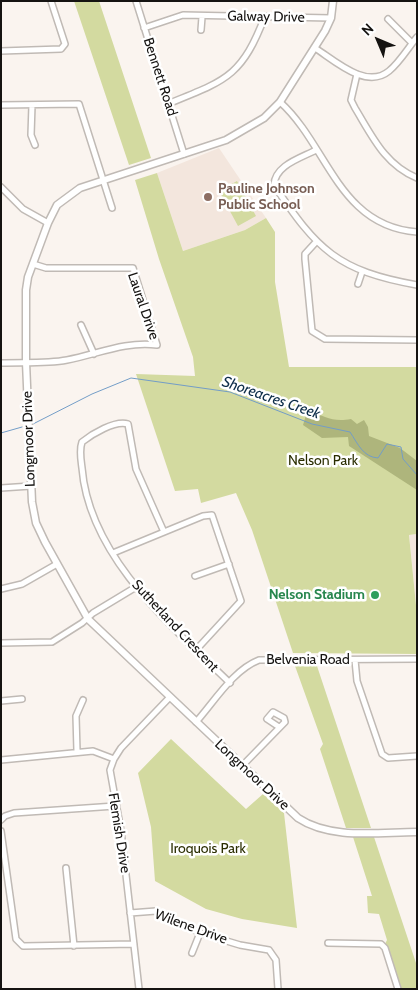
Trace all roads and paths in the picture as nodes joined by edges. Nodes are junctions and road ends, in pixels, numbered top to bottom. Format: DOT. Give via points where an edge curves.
graph roads {
  1 [pos="51,1"];
  2 [pos="136,1"];
  3 [pos="334,1"];
  4 [pos="202,16"];
  5 [pos="265,16"];
  6 [pos="331,18"];
  7 [pos="388,19"];
  8 [pos="144,28"];
  9 [pos="201,30"];
  10 [pos="417,37"];
  11 [pos="412,43"];
  12 [pos="315,48"];
  13 [pos="1,51"];
  14 [pos="357,74"];
  15 [pos="280,102"];
  16 [pos="170,103"];
  17 [pos="1,105"];
  18 [pos="32,105"];
  19 [pos="35,145"];
  20 [pos="316,150"];
  21 [pos="184,154"];
  22 [pos="417,178"];
  23 [pos="103,180"];
  24 [pos="1,187"];
  25 [pos="112,208"];
  26 [pos="48,223"];
  27 [pos="417,232"];
  28 [pos="316,242"];
  29 [pos="34,264"];
  30 [pos="362,272"];
  31 [pos="358,284"];
  32 [pos="417,285"];
  33 [pos="81,325"];
  34 [pos="417,340"];
  35 [pos="94,354"];
  36 [pos="26,362"];
  37 [pos="1,363"];
  38 [pos="31,486"];
  39 [pos="1,488"];
  40 [pos="164,532"];
  41 [pos="114,553"];
  42 [pos="57,564"];
  43 [pos="229,564"];
  44 [pos="195,576"];
  45 [pos="136,587"];
  46 [pos="1,589"];
  47 [pos="88,619"];
  48 [pos="1,643"];
  49 [pos="196,650"];
  50 [pos="417,659"];
  51 [pos="355,660"];
  52 [pos="230,683"];
  53 [pos="169,698"];
  54 [pos="22,699"];
  55 [pos="83,700"];
  56 [pos="1,701"];
  57 [pos="196,722"];
  58 [pos="279,728"];
  59 [pos="77,751"];
  60 [pos="417,756"];
  61 [pos="114,759"];
  62 [pos="1,760"];
  63 [pos="242,766"];
  64 [pos="115,806"];
  65 [pos="1,820"];
  66 [pos="1,831"];
  67 [pos="417,832"];
  68 [pos="66,868"];
  69 [pos="130,913"];
  70 [pos="200,933"];
  71 [pos="328,943"];
  72 [pos="134,944"];
  73 [pos="74,946"];
  74 [pos="192,953"];
  75 [pos="140,989"];
  76 [pos="278,989"];
  77 [pos="398,989"];
  1 -- 13 [label="street" via="64,36 65,44 61,49"];
  2 -- 8 [label="street, Bennett Road"];
  3 -- 6 [label="street, Longmoor Drive"];
  4 -- 5 [label="street, Galway Drive"];
  4 -- 8 [label="street, Galway Drive" via="183,15"];
  4 -- 9 [label="street"];
  5 -- 6 [label="street, Galway Drive"];
  5 -- 16 [label="street" via="250,50 233,74"];
  6 -- 12 [label="street, Longmoor Drive"];
  7 -- 11 [label="street"];
  8 -- 16 [label="street, Bennett Road"];
  10 -- 11 [label="street"];
  11 -- 14 [label="street" via="389,71 371,77"];
  12 -- 14 [label="street"];
  12 -- 15 [label="street, Longmoor Drive"];
  14 -- 22 [label="street" via="351,100 355,108 390,162"];
  15 -- 20 [label="street" via="300,122"];
  15 -- 21 [label="street, Longmoor Drive" via="244,132"];
  16 -- 21 [label="street, Bennett Road"];
  17 -- 18 [label="street"];
  18 -- 19 [label="street" via="31,135"];
  18 -- 23 [label="street" via="79,104"];
  20 -- 27 [label="street" via="332,177 364,212 387,225"];
  20 -- 28 [label="street" via="280,169 274,184"];
  21 -- 23 [label="street, Longmoor Drive"];
  23 -- 25 [label="street"];
  23 -- 26 [label="street, Longmoor Drive" via="70,194 58,205"];
  24 -- 26 [label="street" via="23,209"];
  26 -- 29 [label="street, Longmoor Drive"];
  28 -- 30 [label="street"];
  28 -- 34 [label="street" via="305,259 312,330 316,334 325,339"];
  29 -- 35 [label="street, Laural Drive" via="46,268 133,268 157,345 113,347"];
  29 -- 36 [label="street, Longmoor Drive" via="26,290"];
  30 -- 31 [label="street"];
  30 -- 32 [label="street"];
  33 -- 35 [label="street"];
  35 -- 36 [label="street, Laural Drive" via="64,361"];
  36 -- 37 [label="street, Laural Drive"];
  36 -- 38 [label="street, Longmoor Drive"];
  38 -- 39 [label="street"];
  38 -- 42 [label="street, Longmoor Drive" via="36,523"];
  40 -- 41 [label="street"];
  40 -- 41 [label="street, Sutherland Crescent" via="136,469 128,424 122,422 92,434 80,446 83,483 90,511"];
  40 -- 43 [label="street" via="212,515"];
  41 -- 45 [label="street, Sutherland Crescent"];
  42 -- 46 [label="street" via="22,584"];
  42 -- 47 [label="street, Longmoor Drive"];
  43 -- 44 [label="street"];
  43 -- 49 [label="street" via="241,601"];
  45 -- 47 [label="street" via="92,613"];
  45 -- 49 [label="street, Sutherland Crescent"];
  47 -- 48 [label="street" via="52,642"];
  47 -- 53 [label="street, Longmoor Drive"];
  49 -- 52 [label="street, Sutherland Crescent"];
  50 -- 51 [label="street, Belvenia Road"];
  51 -- 52 [label="street, Belvenia Road" via="259,660"];
  51 -- 60 [label="street" via="357,681 382,754 388,758"];
  52 -- 57 [label="street, Belvenia Road"];
  53 -- 57 [label="street, Longmoor Drive"];
  53 -- 61 [label="street"];
  54 -- 56 [label="street"];
  55 -- 59 [label="street" via="76,716"];
  57 -- 63 [label="street, Longmoor Drive"];
  58 -- 63 [label="street"];
  59 -- 61 [label="street" via="93,751"];
  59 -- 62 [label="street"];
  61 -- 64 [label="street, Flemish Drive" via="110,776"];
  63 -- 67 [label="street, Longmoor Drive" via="306,824 344,832"];
  64 -- 65 [label="street" via="14,813"];
  64 -- 69 [label="street, Flemish Drive"];
  66 -- 73 [label="street" via="16,939 23,946"];
  68 -- 73 [label="street"];
  69 -- 70 [label="street, Wilene Drive" via="156,911"];
  69 -- 72 [label="street, Flemish Drive"];
  70 -- 74 [label="street"];
  70 -- 76 [label="street, Wilene Drive" via="269,950 276,960"];
  71 -- 77 [label="street" via="381,944"];
  72 -- 73 [label="street"];
  72 -- 75 [label="street, Flemish Drive"];
}
